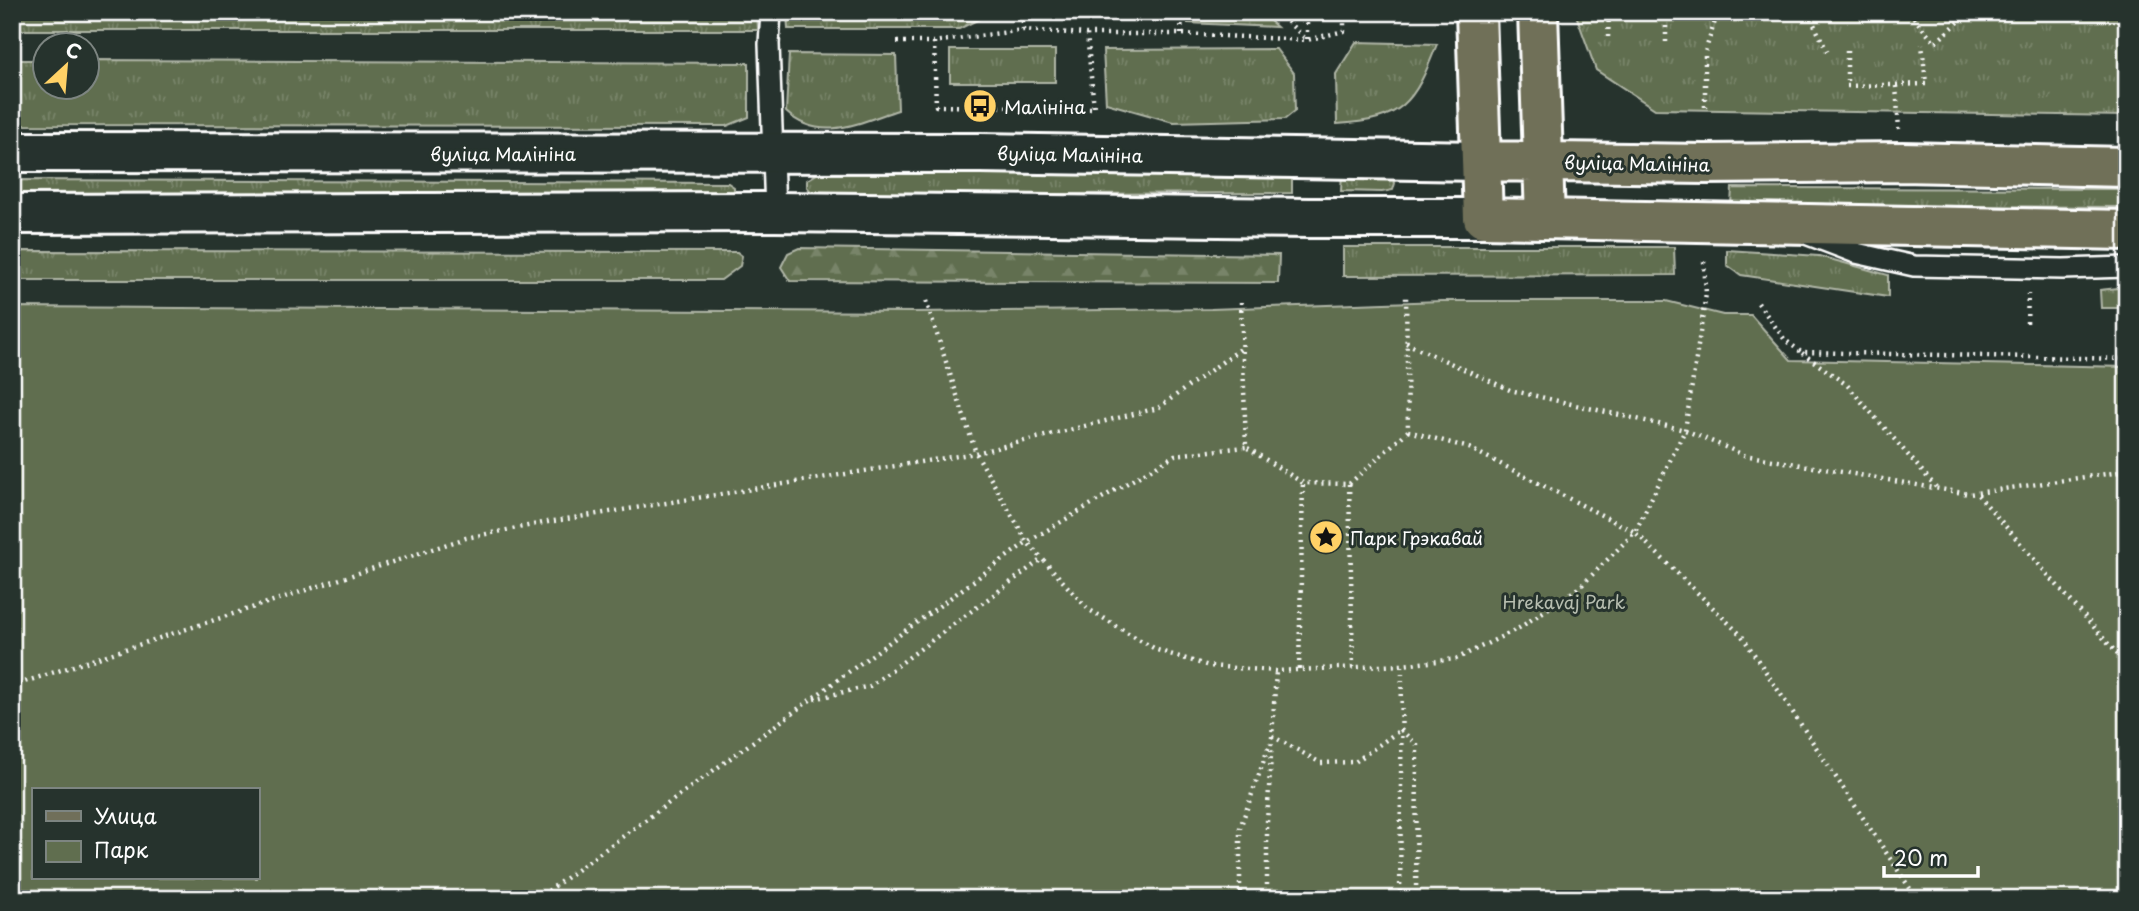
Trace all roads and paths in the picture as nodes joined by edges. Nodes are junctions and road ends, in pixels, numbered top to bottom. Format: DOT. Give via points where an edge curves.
graph roads {
  1 [pos="771,12"];
  2 [pos="1023,12"];
  3 [pos="1182,12"];
  4 [pos="1277,12"];
  5 [pos="1307,12"];
  6 [pos="1344,12"];
  7 [pos="1476,12"];
  8 [pos="1538,12"];
  9 [pos="1609,12"];
  10 [pos="1666,12"];
  11 [pos="1718,12"];
  12 [pos="1808,12"];
  13 [pos="1909,12"];
  14 [pos="1970,12"];
  15 [pos="1023,30"];
  16 [pos="1087,34"];
  17 [pos="1181,34"];
  18 [pos="1608,37"];
  19 [pos="1307,40"];
  20 [pos="897,42"];
  21 [pos="934,42"];
  22 [pos="1922,44"];
  23 [pos="1666,47"];
  24 [pos="1847,51"];
  25 [pos="1828,53"];
  26 [pos="1896,86"];
  27 [pos="1705,107"];
  28 [pos="12,152"];
  29 [pos="774,153"];
  30 [pos="1481,161"];
  31 [pos="1543,162"];
  32 [pos="1902,162"];
  33 [pos="2127,167"];
  34 [pos="775,212"];
  35 [pos="12,214"];
  36 [pos="1483,218"];
  37 [pos="1545,219"];
  38 [pos="1776,223"];
  39 [pos="2127,230"];
  40 [pos="1704,261"];
  41 [pos="2127,267"];
  42 [pos="1406,296"];
  43 [pos="926,301"];
  44 [pos="1241,302"];
  45 [pos="1758,303"];
  46 [pos="1406,343"];
  47 [pos="1243,347"];
  48 [pos="1801,352"];
  49 [pos="2127,359"];
  50 [pos="2127,407"];
  51 [pos="1685,430"];
  52 [pos="1408,431"];
  53 [pos="1246,447"];
  54 [pos="976,453"];
  55 [pos="2127,457"];
  56 [pos="2127,471"];
  57 [pos="1303,483"];
  58 [pos="1349,484"];
  59 [pos="1937,489"];
  60 [pos="1978,494"];
  61 [pos="1635,531"];
  62 [pos="1027,542"];
  63 [pos="1042,559"];
  64 [pos="1402,665"];
  65 [pos="2127,666"];
  66 [pos="1353,667"];
  67 [pos="1299,669"];
  68 [pos="1276,671"];
  69 [pos="12,686"];
  70 [pos="811,700"];
  71 [pos="1401,730"];
  72 [pos="1272,736"];
  73 [pos="12,891"];
  74 [pos="64,899"];
  75 [pos="537,899"];
  76 [pos="1240,899"];
  77 [pos="1267,899"];
  78 [pos="1400,899"];
  79 [pos="1416,899"];
  80 [pos="1917,899"];
  1 -- 29 [label="lane"];
  2 -- 15 [label="path"];
  3 -- 17 [label="path"];
  4 -- 19 [label="path"];
  5 -- 19 [label="path"];
  6 -- 19 [label="path" via="1344,31"];
  7 -- 30 [label="main road"];
  8 -- 31 [label="main road"];
  9 -- 18 [label="path"];
  10 -- 23 [label="path"];
  11 -- 27 [label="path" via="1705,52"];
  12 -- 25 [label="path"];
  13 -- 14 [label="path" via="1935,43"];
  15 -- 16 [label="path"];
  15 -- 21 [label="path"];
  16 -- 17 [label="path"];
  16 -- 21 [label="path" via="1094,107 936,106"];
  17 -- 19 [label="path"];
  20 -- 21 [label="path"];
  22 -- 26 [label="path" via="1926,85"];
  24 -- 26 [label="path" via="1847,86"];
  26 -- 32 [label="path"];
  28 -- 29 [label="main road, вуліца Малініна"];
  29 -- 30 [label="main road, вуліца Малініна"];
  29 -- 34 [label="lane"];
  30 -- 31 [label="main road, вуліца Малініна"];
  30 -- 36 [label="main road"];
  31 -- 32 [label="main road, вуліца Малініна"];
  31 -- 37 [label="main road"];
  32 -- 33 [label="main road, вуліца Малініна"];
  34 -- 35 [label="main road"];
  34 -- 36 [label="main road"];
  36 -- 37 [label="main road"];
  37 -- 38 [label="main road"];
  38 -- 39 [label="main road"];
  38 -- 41 [label="lane" via="1856,253 1914,266"];
  40 -- 51 [label="path" via="1706,294"];
  42 -- 46 [label="path"];
  43 -- 54 [label="path"];
  44 -- 47 [label="path"];
  45 -- 48 [label="path" via="1785,340"];
  46 -- 51 [label="path" via="1510,390"];
  46 -- 52 [label="path"];
  47 -- 53 [label="path"];
  47 -- 54 [label="path" via="1158,408"];
  48 -- 49 [label="path"];
  48 -- 59 [label="path" via="1847,385"];
  50 -- 55 [label="path" via="2123,440"];
  51 -- 59 [label="path" via="1744,455"];
  51 -- 61 [label="path"];
  52 -- 58 [label="path"];
  52 -- 61 [label="path" via="1469,448"];
  53 -- 57 [label="path"];
  53 -- 62 [label="path" via="1175,455"];
  54 -- 62 [label="path"];
  54 -- 69 [label="path" via="466,538"];
  56 -- 60 [label="path"];
  57 -- 58 [label="path"];
  57 -- 67 [label="path"];
  58 -- 66 [label="path"];
  59 -- 60 [label="path"];
  60 -- 65 [label="path"];
  61 -- 64 [label="path" via="1580,587 1519,628 1456,659"];
  61 -- 80 [label="path" via="1742,636"];
  62 -- 63 [label="path"];
  62 -- 70 [label="path"];
  63 -- 68 [label="path" via="1088,609 1157,650 1209,666"];
  63 -- 70 [label="path" via="870,686"];
  64 -- 66 [label="path"];
  64 -- 71 [label="path"];
  66 -- 67 [label="path"];
  67 -- 68 [label="path"];
  68 -- 72 [label="path"];
  70 -- 75 [label="path"];
  71 -- 72 [label="path" via="1354,762 1321,763"];
  71 -- 78 [label="path"];
  71 -- 79 [label="path" via="1416,745"];
  72 -- 76 [label="path" via="1240,828"];
  72 -- 77 [label="path"];
  73 -- 74 [label="path"];
}
